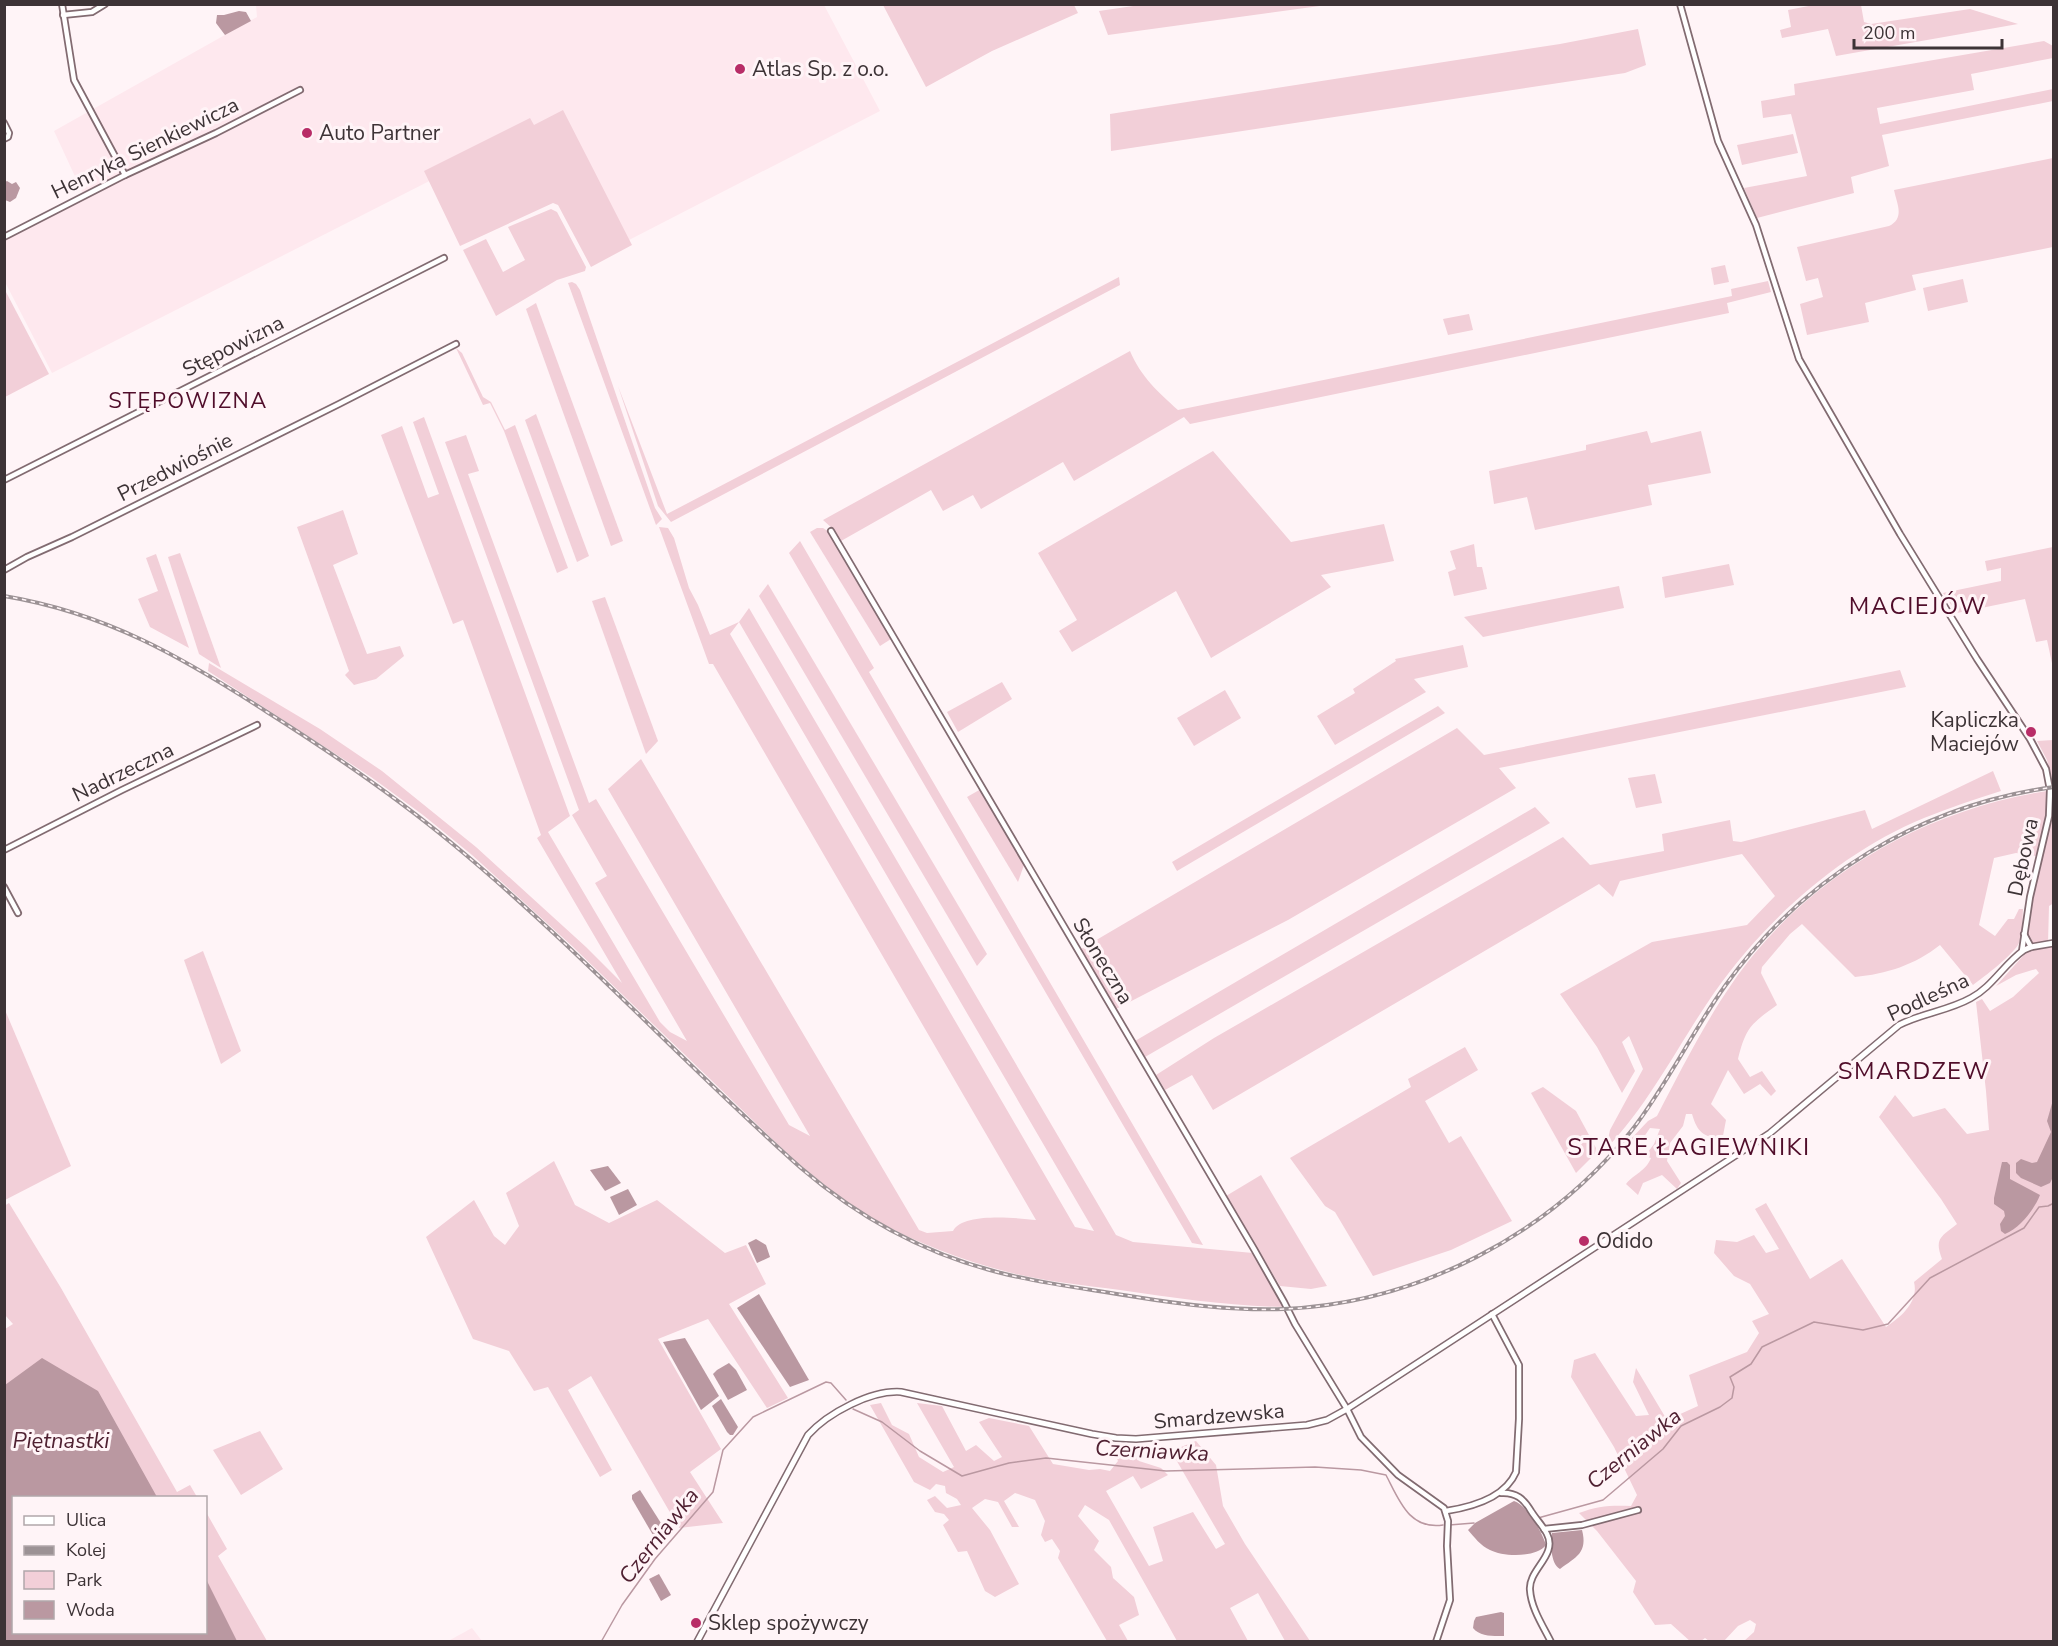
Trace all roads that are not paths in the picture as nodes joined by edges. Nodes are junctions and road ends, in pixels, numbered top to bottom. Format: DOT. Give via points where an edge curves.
graph roads {
  1 [pos="62,4"];
  2 [pos="105,4"];
  3 [pos="1680,4"];
  4 [pos="63,15"];
  5 [pos="300,90"];
  6 [pos="4,123"];
  7 [pos="4,139"];
  8 [pos="125,175"];
  9 [pos="4,237"];
  10 [pos="444,258"];
  11 [pos="456,344"];
  12 [pos="4,480"];
  13 [pos="831,531"];
  14 [pos="4,570"];
  15 [pos="257,725"];
  16 [pos="4,850"];
  17 [pos="4,887"];
  18 [pos="18,913"];
  19 [pos="2024,934"];
  20 [pos="2054,943"];
  21 [pos="2031,947"];
  22 [pos="2022,951"];
  23 [pos="1793,1114"];
  24 [pos="1492,1314"];
  25 [pos="1347,1409"];
  26 [pos="1499,1493"];
  27 [pos="1638,1510"];
  28 [pos="1446,1511"];
  29 [pos="1544,1529"];
  30 [pos="697,1641"];
  31 [pos="1436,1641"];
  32 [pos="1551,1641"];
  1 -- 4 [label="street"];
  2 -- 4 [label="street" via="92,12"];
  3 -- 19 [label="street, Dębowa" via="1718,141 1756,225 1799,359 1900,534 2046,769 2049,816"];
  4 -- 8 [label="street" via="72,74"];
  5 -- 8 [label="street, Henryka Sienkiewicza"];
  6 -- 7 [label="street" via="9,133"];
  8 -- 9 [label="street, Henryka Sienkiewicza"];
  10 -- 12 [label="street, Stępowizna"];
  11 -- 14 [label="street, Przedwiośnie"];
  13 -- 25 [label="street, Słoneczna"];
  15 -- 16 [label="street, Nadrzeczna"];
  17 -- 18 [label="street"];
  19 -- 21 [label="street"];
  19 -- 22 [label="street, Dębowa"];
  20 -- 21 [label="street, Podleśna"];
  21 -- 22 [label="street, Podleśna"];
  22 -- 23 [label="street, Podleśna" via="1974,996 1891,1031"];
  23 -- 24 [label="street, Smardzewska"];
  24 -- 25 [label="street, Smardzewska"];
  24 -- 26 [label="street" via="1519,1365 1516,1472"];
  25 -- 28 [label="street, Słoneczna" via="1361,1437 1376,1454"];
  25 -- 30 [label="street, Smardzewska" via="1307,1425 1124,1439 901,1392 866,1397 822,1422 808,1435"];
  26 -- 28 [label="street"];
  26 -- 29 [label="street" via="1524,1500"];
  27 -- 29 [label="street" via="1582,1525"];
  28 -- 31 [label="street" via="1450,1600"];
  29 -- 32 [label="street" via="1549,1538 1548,1549 1530,1588"];
}
